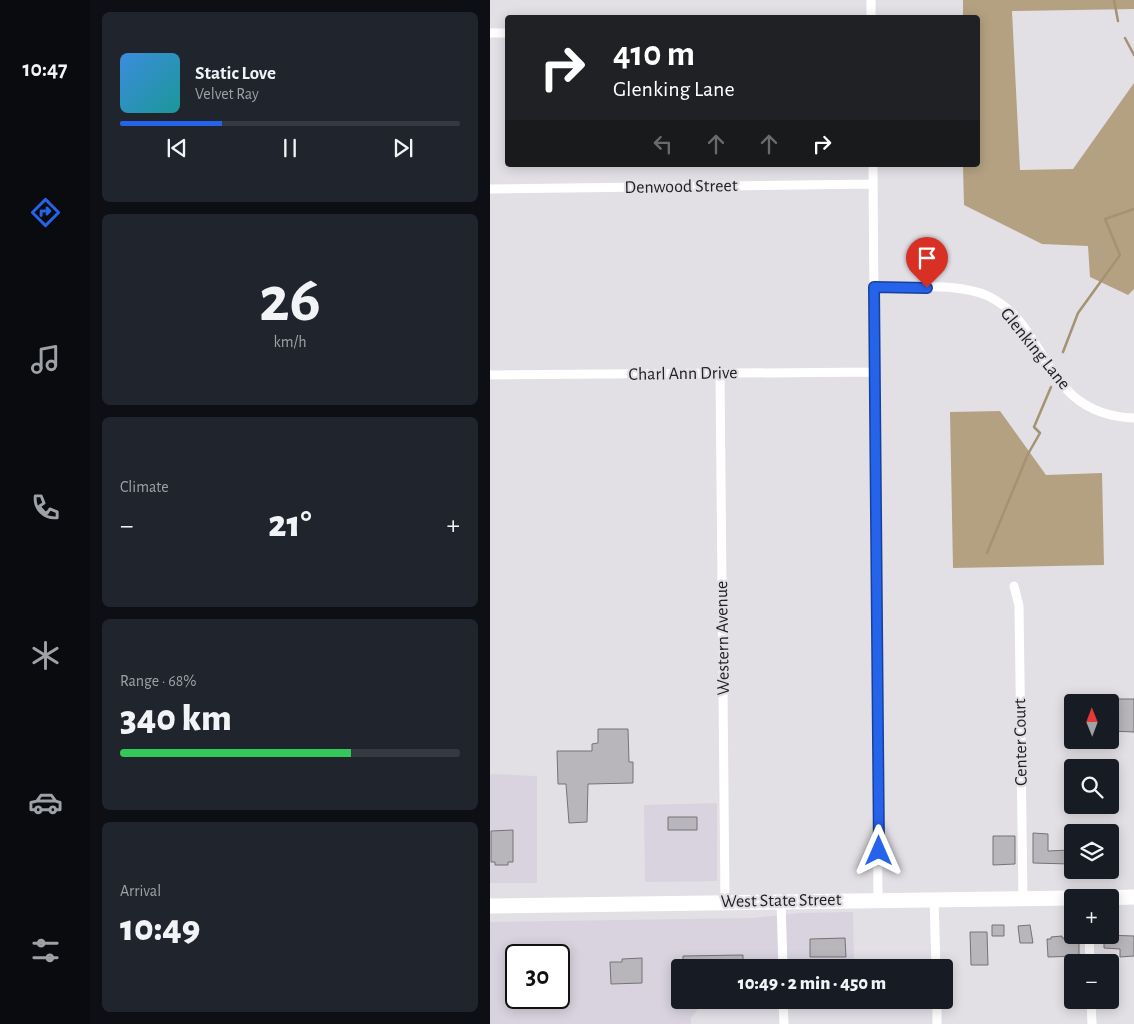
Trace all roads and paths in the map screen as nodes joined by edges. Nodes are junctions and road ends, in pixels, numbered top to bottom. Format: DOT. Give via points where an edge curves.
graph roads {
  1 [pos="871,0"];
  2 [pos="871,15"];
  3 [pos="490,33"];
  4 [pos="505,33"];
  5 [pos="873,167"];
  6 [pos="873,184"];
  7 [pos="490,189"];
  8 [pos="874,287"];
  9 [pos="875,372"];
  10 [pos="720,374"];
  11 [pos="490,375"];
  12 [pos="1134,418"];
  13 [pos="1014,586"];
  14 [pos="1119,897"];
  15 [pos="1134,897"];
  16 [pos="1023,898"];
  17 [pos="1064,898"];
  18 [pos="878,900"];
  19 [pos="934,900"];
  20 [pos="781,901"];
  21 [pos="725,902"];
  22 [pos="490,906"];
  23 [pos="782,959"];
  24 [pos="936,959"];
  25 [pos="783,1009"];
  26 [pos="937,1009"];
  27 [pos="1091,1009"];
  28 [pos="784,1024"];
  29 [pos="938,1024"];
  30 [pos="1092,1024"];
  1 -- 2 [label="street"];
  3 -- 4 [label="street"];
  5 -- 6 [label="street"];
  6 -- 7 [label="street, Denwood Street"];
  6 -- 8 [label="street"];
  8 -- 9 [label="street"];
  8 -- 12 [label="street, Glenking Lane" via="947,288 987,296 1013,316 1051,373 1069,392 1099,412"];
  9 -- 10 [label="street, Charl Ann Drive"];
  9 -- 18 [label="street"];
  10 -- 11 [label="street, Charl Ann Drive"];
  10 -- 21 [label="street, Western Avenue"];
  13 -- 16 [label="street, Center Court" via="1019,606"];
  14 -- 15 [label="highway"];
  16 -- 17 [label="highway, West State Street"];
  16 -- 19 [label="highway, West State Street"];
  18 -- 19 [label="highway, West State Street"];
  18 -- 20 [label="highway, West State Street"];
  19 -- 24 [label="street"];
  20 -- 21 [label="highway, West State Street"];
  20 -- 23 [label="street"];
  21 -- 22 [label="highway, West State Street"];
  25 -- 28 [label="street"];
  26 -- 29 [label="street"];
  27 -- 30 [label="street"];
}
